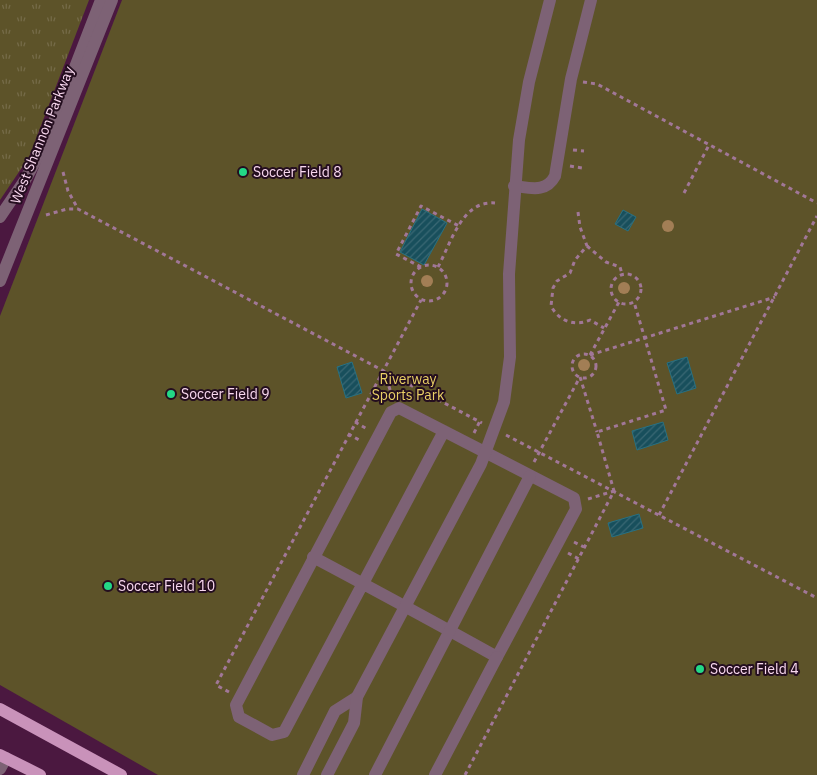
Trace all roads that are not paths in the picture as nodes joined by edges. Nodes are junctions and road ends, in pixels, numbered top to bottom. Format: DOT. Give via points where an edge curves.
graph roads {
  1 [pos="101,0"];
  2 [pos="112,0"];
  3 [pos="550,0"];
  4 [pos="591,0"];
  5 [pos="514,186"];
  6 [pos="0,217"];
  7 [pos="0,281"];
  8 [pos="444,431"];
  9 [pos="486,453"];
  10 [pos="530,476"];
  11 [pos="313,557"];
  12 [pos="363,584"];
  13 [pos="405,607"];
  14 [pos="451,631"];
  15 [pos="498,657"];
  16 [pos="357,697"];
  17 [pos="0,709"];
  18 [pos="2,761"];
  19 [pos="40,775"];
  20 [pos="121,775"];
  21 [pos="303,775"];
  22 [pos="327,775"];
  23 [pos="375,775"];
  24 [pos="435,775"];
  1 -- 6 [label="street, West Shannon Parkway" via="47,140"];
  2 -- 7 [label="street, West Shannon Parkway"];
  3 -- 5 [label="street" via="529,82"];
  4 -- 5 [label="street" via="571,80 555,176 551,185 542,189"];
  5 -- 9 [label="street" via="508,385"];
  8 -- 9 [label="street"];
  8 -- 11 [label="street" via="399,408 391,412"];
  8 -- 12 [label="street"];
  9 -- 10 [label="street"];
  9 -- 13 [label="street"];
  10 -- 14 [label="street"];
  10 -- 15 [label="street" via="574,498 576,509"];
  11 -- 12 [label="street"];
  11 -- 12 [label="street" via="236,705 239,717 272,735 284,732"];
  12 -- 13 [label="street"];
  13 -- 14 [label="street"];
  13 -- 16 [label="street"];
  14 -- 15 [label="street"];
  14 -- 23 [label="street"];
  15 -- 24 [label="street"];
  16 -- 21 [label="street" via="335,712"];
  16 -- 22 [label="street" via="354,723"];
  17 -- 20 [label="main road"];
  18 -- 19 [label="main road"];
}
